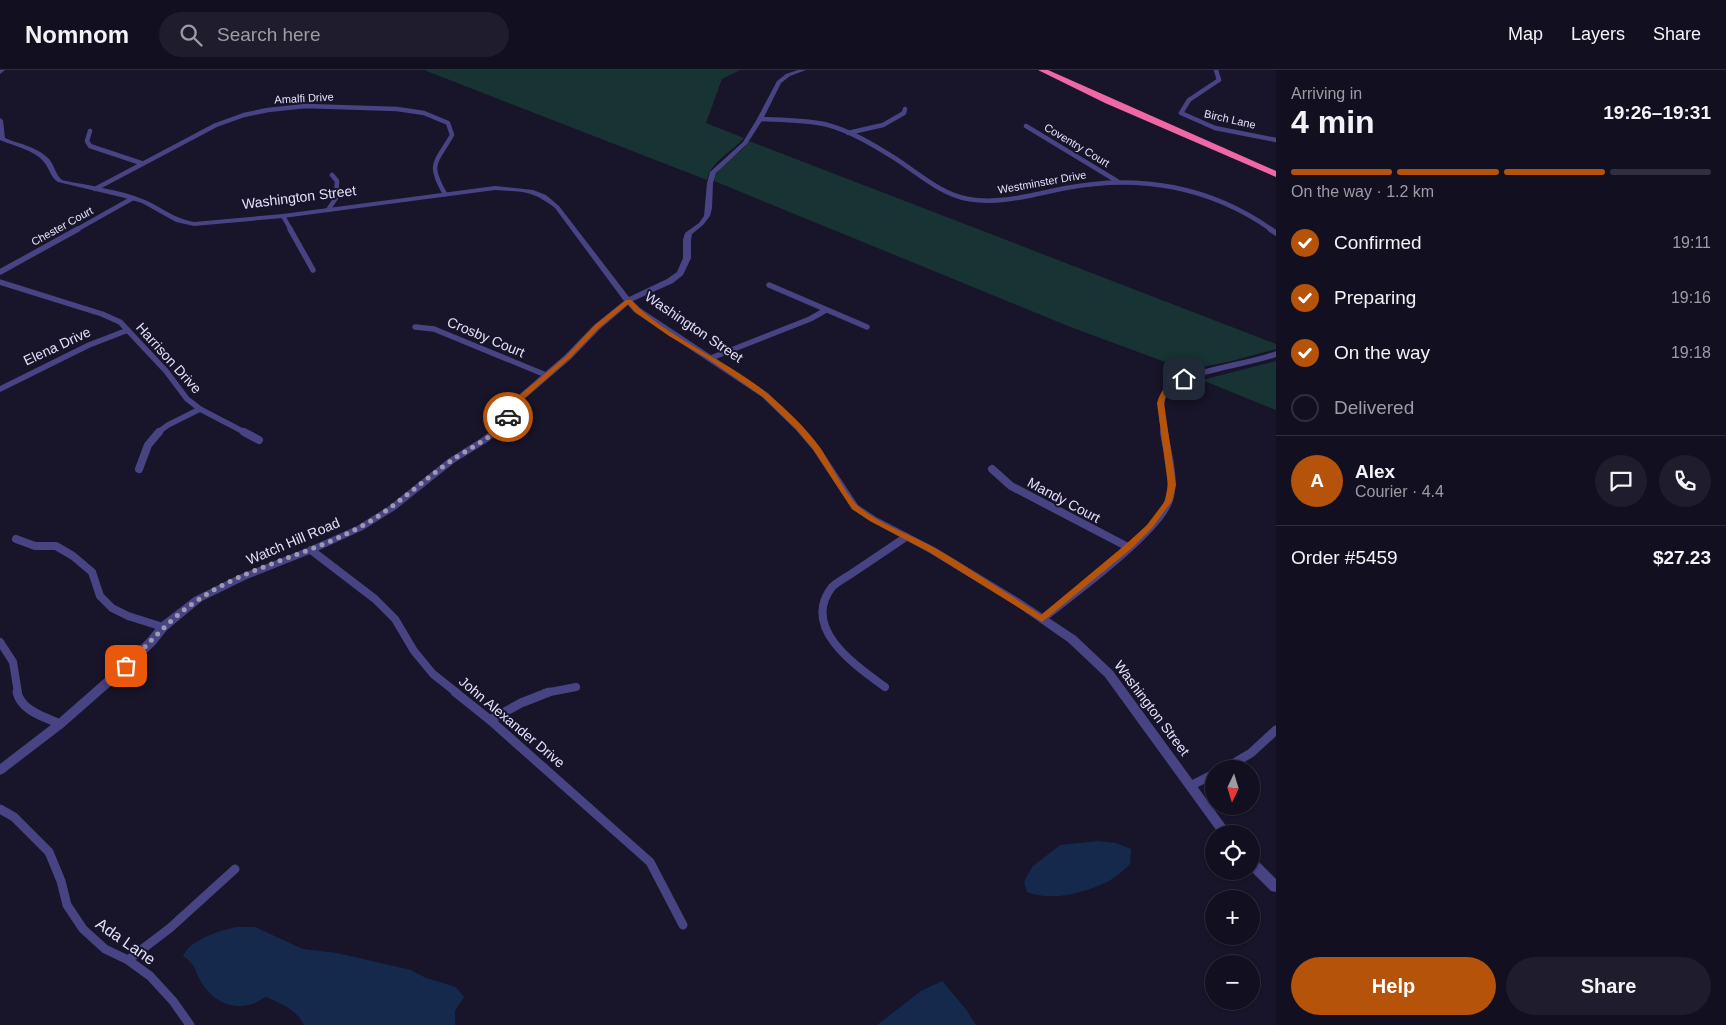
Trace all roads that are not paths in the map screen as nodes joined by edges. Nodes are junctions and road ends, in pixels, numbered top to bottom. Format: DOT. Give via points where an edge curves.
graph roads {
  1 [pos="803,70"];
  2 [pos="1042,70"];
  3 [pos="1054,70"];
  4 [pos="1216,70"];
  5 [pos="905,109"];
  6 [pos="0,120"];
  7 [pos="760,120"];
  8 [pos="1026,126"];
  9 [pos="90,131"];
  10 [pos="848,133"];
  11 [pos="1,139"];
  12 [pos="1276,140"];
  13 [pos="141,163"];
  14 [pos="1276,168"];
  15 [pos="1276,174"];
  16 [pos="332,175"];
  17 [pos="1118,181"];
  18 [pos="95,188"];
  19 [pos="445,194"];
  20 [pos="133,198"];
  21 [pos="328,210"];
  22 [pos="283,216"];
  23 [pos="1276,233"];
  24 [pos="313,270"];
  25 [pos="0,272"];
  26 [pos="0,282"];
  27 [pos="769,286"];
  28 [pos="628,301"];
  29 [pos="826,310"];
  30 [pos="415,327"];
  31 [pos="867,327"];
  32 [pos="128,330"];
  33 [pos="1276,354"];
  34 [pos="711,358"];
  35 [pos="546,375"];
  36 [pos="0,389"];
  37 [pos="200,409"];
  38 [pos="259,440"];
  39 [pos="139,469"];
  40 [pos="992,470"];
  41 [pos="906,537"];
  42 [pos="16,539"];
  43 [pos="1128,547"];
  44 [pos="311,550"];
  45 [pos="1042,619"];
  46 [pos="163,627"];
  47 [pos="0,642"];
  48 [pos="576,687"];
  49 [pos="885,687"];
  50 [pos="490,720"];
  51 [pos="60,724"];
  52 [pos="1276,730"];
  53 [pos="1239,760"];
  54 [pos="0,770"];
  55 [pos="1205,778"];
  56 [pos="1190,786"];
  57 [pos="0,809"];
  58 [pos="1219,825"];
  59 [pos="235,869"];
  60 [pos="1260,872"];
  61 [pos="1276,887"];
  62 [pos="683,925"];
  63 [pos="128,960"];
  64 [pos="190,1025"];
  1 -- 7 [label="street, Watch Hill Road" via="779,82"];
  2 -- 15 [label="highway"];
  3 -- 14 [label="highway"];
  4 -- 12 [label="street, Birch Lane" via="1220,80 1189,100 1181,113 1199,123 1226,131"];
  5 -- 10 [label="street" via="904,114 883,125"];
  6 -- 11 [label="street"];
  7 -- 10 [label="street, Westminster Drive" via="823,125"];
  7 -- 28 [label="street, Watch Hill Road" via="742,146 713,172 707,216 690,233 687,258 680,273"];
  8 -- 17 [label="street, Coventry Court"];
  9 -- 13 [label="street" via="87,141 90,146"];
  10 -- 17 [label="street, Westminster Drive" via="934,186 970,199 1010,200"];
  11 -- 18 [label="street, Washington Street" via="46,160 53,177 60,181"];
  13 -- 18 [label="street, Amalfi Drive"];
  13 -- 19 [label="street, Amalfi Drive" via="216,125 244,115 305,106 397,109 424,113 448,123 452,135 437,156 433,168 434,177"];
  16 -- 21 [label="street" via="337,181 336,198"];
  17 -- 23 [label="street, Westminster Drive" via="1148,182 1208,196 1238,209"];
  18 -- 20 [label="street, Washington Street"];
  19 -- 21 [label="street, Washington Street"];
  19 -- 28 [label="street, Washington Street" via="513,188 544,196 557,207"];
  20 -- 22 [label="street, Washington Street" via="185,223 213,224"];
  20 -- 25 [label="street, Chester Court"];
  21 -- 22 [label="street, Washington Street"];
  22 -- 24 [label="street"];
  26 -- 32 [label="street, Harrison Drive" via="102,314 120,322"];
  27 -- 29 [label="street"];
  28 -- 34 [label="street, Washington Street" via="672,335"];
  28 -- 35 [label="street, Watch Hill Road"];
  29 -- 31 [label="street"];
  29 -- 34 [label="street"];
  30 -- 35 [label="street, Crosby Court" via="434,328"];
  32 -- 36 [label="street, Elena Drive" via="89,345"];
  32 -- 37 [label="street, Harrison Drive"];
  33 -- 43 [label="street" via="1252,363 1195,374 1166,389 1160,403 1172,485 1168,501"];
  34 -- 41 [label="street, Washington Street" via="765,395 799,428 816,448 854,507"];
  35 -- 44 [label="street, Watch Hill Road" via="517,401 505,422 486,439 451,461 392,508 360,528"];
  37 -- 38 [label="street, Harrison Drive"];
  37 -- 39 [label="street" via="164,427 152,438"];
  40 -- 43 [label="street, Mandy Court" via="1011,486"];
  41 -- 45 [label="street, Washington Street"];
  41 -- 49 [label="street" via="832,586 824,596 824,625 838,651"];
  42 -- 46 [label="street" via="42,548 56,546 89,568 95,577 99,596 107,604"];
  43 -- 45 [label="street"];
  44 -- 46 [label="street, Watch Hill Road" via="217,589 198,599"];
  44 -- 50 [label="street, John Alexander Drive" via="375,599 395,619 414,651 433,674"];
  45 -- 56 [label="street, Washington Street" via="1072,640 1109,674"];
  46 -- 51 [label="street, Watch Hill Road" via="126,666"];
  47 -- 51 [label="street" via="13,662 18,696 30,711"];
  48 -- 50 [label="street" via="552,690"];
  50 -- 62 [label="street, John Alexander Drive" via="650,862"];
  51 -- 54 [label="street, Watch Hill Road"];
  52 -- 53 [label="street"];
  55 -- 56 [label="street"];
  56 -- 58 [label="street, Washington Street"];
  57 -- 63 [label="street, Ada Lane" via="14,817 49,852 67,905 83,930 104,949"];
  59 -- 63 [label="street" via="170,928"];
  60 -- 61 [label="street"];
  63 -- 64 [label="street, Ada Lane" via="150,976"];
}
